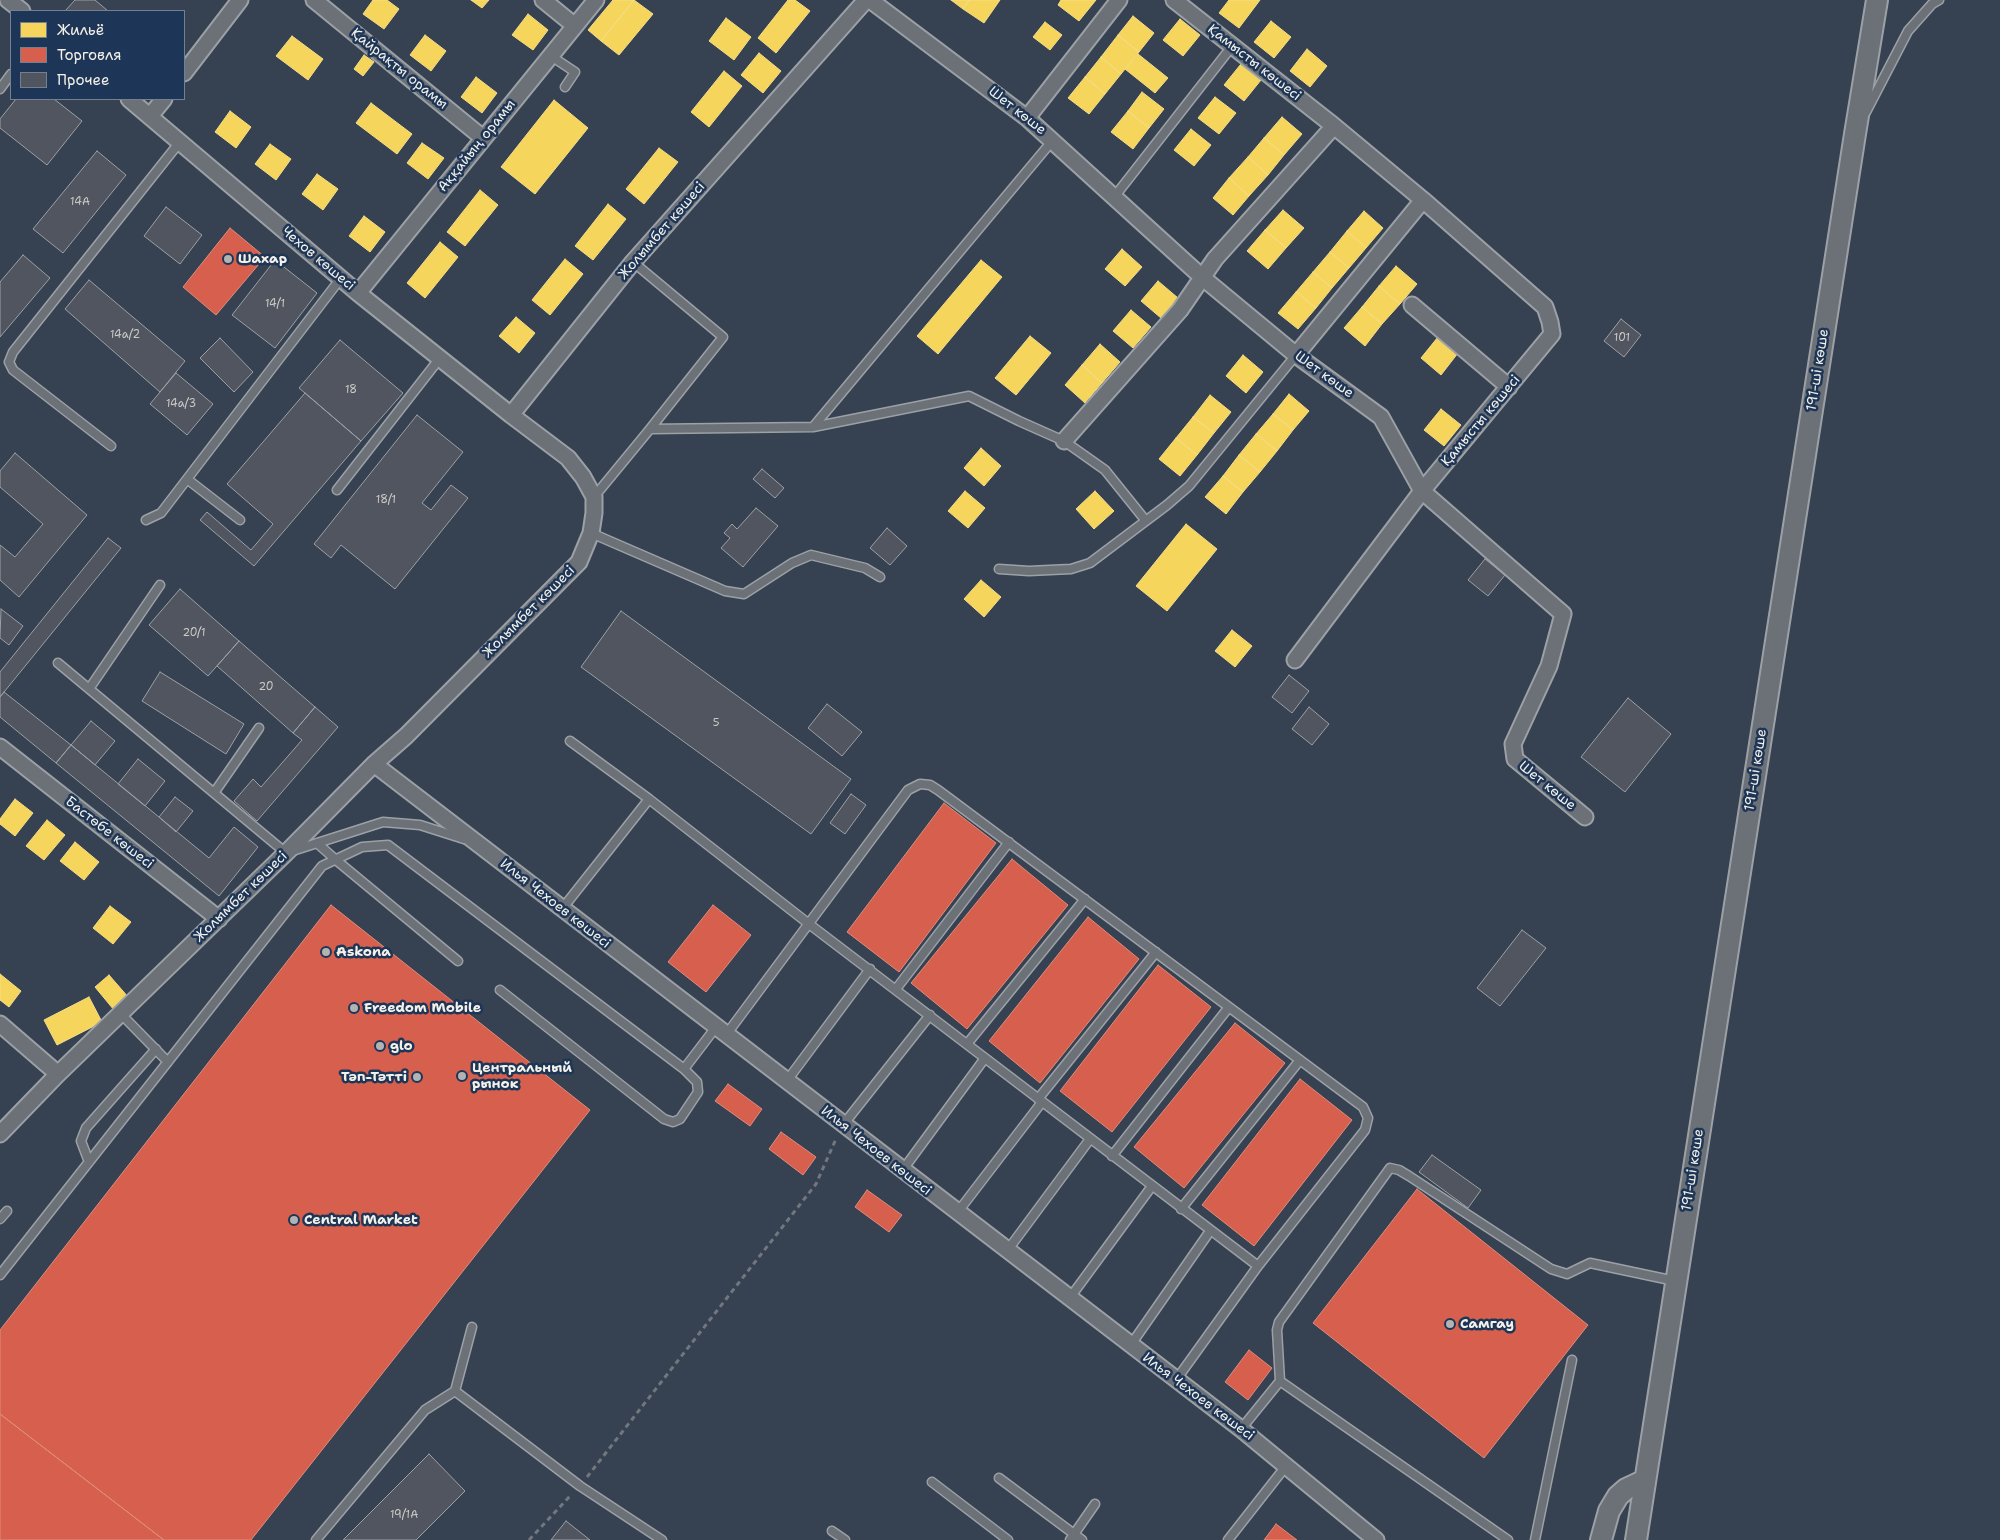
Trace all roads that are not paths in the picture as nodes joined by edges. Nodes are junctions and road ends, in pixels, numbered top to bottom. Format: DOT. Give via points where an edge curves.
graph roads {
  1 [pos="8,0"];
  2 [pos="240,0"];
  3 [pos="314,0"];
  4 [pos="542,0"];
  5 [pos="596,0"];
  6 [pos="866,0"];
  7 [pos="870,0"];
  8 [pos="1119,0"];
  9 [pos="1174,0"];
  10 [pos="1877,0"];
  11 [pos="1939,0"];
  12 [pos="21,10"];
  13 [pos="575,26"];
  14 [pos="1233,45"];
  15 [pos="551,56"];
  16 [pos="185,72"];
  17 [pos="10,75"];
  18 [pos="565,87"];
  19 [pos="0,89"];
  20 [pos="130,100"];
  21 [pos="163,100"];
  22 [pos="150,116"];
  23 [pos="1027,118"];
  24 [pos="1334,126"];
  25 [pos="1855,134"];
  26 [pos="483,138"];
  27 [pos="1053,140"];
  28 [pos="179,143"];
  29 [pos="1115,196"];
  30 [pos="1423,200"];
  31 [pos="633,262"];
  32 [pos="341,278"];
  33 [pos="1203,278"];
  34 [pos="358,293"];
  35 [pos="1412,305"];
  36 [pos="1296,355"];
  37 [pos="440,358"];
  38 [pos="1509,387"];
  39 [pos="511,415"];
  40 [pos="813,427"];
  41 [pos="650,429"];
  42 [pos="1064,441"];
  43 [pos="111,446"];
  44 [pos="187,479"];
  45 [pos="337,490"];
  46 [pos="1422,491"];
  47 [pos="594,497"];
  48 [pos="146,520"];
  49 [pos="240,520"];
  50 [pos="1146,521"];
  51 [pos="591,533"];
  52 [pos="1000,569"];
  53 [pos="880,577"];
  54 [pos="160,585"];
  55 [pos="1295,660"];
  56 [pos="58,663"];
  57 [pos="89,689"];
  58 [pos="260,728"];
  59 [pos="570,741"];
  60 [pos="0,747"];
  61 [pos="374,764"];
  62 [pos="214,793"];
  63 [pos="649,799"];
  64 [pos="1585,817"];
  65 [pos="475,842"];
  66 [pos="1009,842"];
  67 [pos="318,843"];
  68 [pos="286,853"];
  69 [pos="336,860"];
  70 [pos="1085,899"];
  71 [pos="562,909"];
  72 [pos="219,919"];
  73 [pos="809,924"];
  74 [pos="1156,952"];
  75 [pos="458,961"];
  76 [pos="870,969"];
  77 [pos="896,989"];
  78 [pos="500,990"];
  79 [pos="1229,1007"];
  80 [pos="121,1014"];
  81 [pos="930,1015"];
  82 [pos="0,1024"];
  83 [pos="721,1031"];
  84 [pos="967,1044"];
  85 [pos="156,1049"];
  86 [pos="985,1058"];
  87 [pos="1300,1060"];
  88 [pos="168,1062"];
  89 [pos="684,1069"];
  90 [pos="58,1074"];
  91 [pos="786,1082"];
  92 [pos="1040,1100"];
  93 [pos="843,1125"];
  94 [pos="0,1134"];
  95 [pos="1090,1139"];
  96 [pos="1112,1156"];
  97 [pos="89,1162"];
  98 [pos="902,1171"];
  99 [pos="1152,1186"];
  100 [pos="1181,1209"];
  101 [pos="7,1211"];
  102 [pos="957,1213"];
  103 [pos="0,1219"];
  104 [pos="1210,1231"];
  105 [pos="1007,1251"];
  106 [pos="1258,1266"];
  107 [pos="0,1275"];
  108 [pos="1676,1282"];
  109 [pos="1069,1299"];
  110 [pos="472,1327"];
  111 [pos="1130,1346"];
  112 [pos="1572,1360"];
  113 [pos="1175,1380"];
  114 [pos="1280,1381"];
  115 [pos="455,1391"];
  116 [pos="1240,1429"];
  117 [pos="1286,1466"];
  118 [pos="999,1478"];
  119 [pos="1645,1480"];
  120 [pos="932,1482"];
  121 [pos="1095,1504"];
  122 [pos="832,1530"];
  123 [pos="1072,1537"];
  124 [pos="316,1540"];
  125 [pos="662,1540"];
  126 [pos="845,1540"];
  127 [pos="1008,1540"];
  128 [pos="1082,1540"];
  129 [pos="1228,1540"];
  130 [pos="1376,1540"];
  131 [pos="1508,1540"];
  132 [pos="1535,1540"];
  133 [pos="1601,1540"];
  134 [pos="1636,1540"];
  1 -- 12 [label="street"];
  2 -- 16 [label="street"];
  3 -- 26 [label="street, Қайрақты орамы"];
  4 -- 13 [label="street"];
  5 -- 13 [label="street, Аққайың орамы"];
  6 -- 31 [label="street, Жолымбет көшесі"];
  7 -- 23 [label="street, Шет көше"];
  8 -- 23 [label="street"];
  9 -- 14 [label="street, Қамысты көшесі"];
  10 -- 25 [label="main road, 191-ші көше"];
  11 -- 25 [label="lane" via="1908,31"];
  13 -- 15 [label="street, Аққайың орамы"];
  14 -- 24 [label="street, Қамысты көшесі"];
  14 -- 29 [label="lane"];
  15 -- 18 [label="lane" via="576,72"];
  15 -- 26 [label="street, Аққайың орамы"];
  17 -- 19 [label="lane"];
  20 -- 22 [label="street, Чехов көшесі"];
  21 -- 22 [label="street"];
  22 -- 28 [label="street, Чехов көшесі"];
  23 -- 27 [label="street, Шет көше"];
  24 -- 30 [label="street, Қамысты көшесі"];
  24 -- 33 [label="street" via="1215,259"];
  25 -- 108 [label="main road, 191-ші көше"];
  26 -- 34 [label="street, Аққайың орамы"];
  27 -- 29 [label="street, Шет көше"];
  27 -- 40 [label="lane"];
  28 -- 32 [label="street, Чехов көшесі"];
  28 -- 43 [label="lane" via="13,352 9,362 13,370"];
  29 -- 33 [label="street, Шет көше"];
  30 -- 36 [label="street"];
  30 -- 38 [label="street, Қамысты көшесі" via="1545,307 1552,334"];
  31 -- 39 [label="street, Жолымбет көшесі"];
  31 -- 41 [label="lane" via="723,337"];
  32 -- 34 [label="street, Чехов көшесі"];
  32 -- 44 [label="lane"];
  33 -- 36 [label="street, Шет көше"];
  33 -- 42 [label="street" via="1180,310"];
  34 -- 37 [label="street, Чехов көшесі"];
  35 -- 38 [label="street"];
  36 -- 46 [label="street, Шет көше" via="1381,417"];
  36 -- 50 [label="lane" via="1189,486"];
  37 -- 39 [label="street, Чехов көшесі"];
  37 -- 45 [label="lane"];
  38 -- 46 [label="street, Қамысты көшесі"];
  39 -- 47 [label="street" via="568,458"];
  40 -- 41 [label="lane"];
  40 -- 42 [label="lane" via="969,396"];
  41 -- 47 [label="lane"];
  42 -- 50 [label="lane" via="1105,470"];
  44 -- 48 [label="lane" via="160,513"];
  44 -- 49 [label="lane"];
  46 -- 55 [label="street, Қамысты көшесі"];
  46 -- 64 [label="street, Шет көше" via="1563,614 1548,666 1513,744 1515,759"];
  47 -- 51 [label="street, Жолымбет көшесі"];
  50 -- 52 [label="lane" via="1090,563 1029,571"];
  51 -- 53 [label="lane" via="725,591 744,594 792,562 811,555 865,568"];
  51 -- 61 [label="street, Жолымбет көшесі" via="579,562 406,736"];
  54 -- 57 [label="lane"];
  56 -- 57 [label="lane"];
  57 -- 62 [label="lane"];
  58 -- 62 [label="lane"];
  59 -- 63 [label="lane"];
  60 -- 72 [label="street, Бастөбе көшесі"];
  61 -- 65 [label="street, Илья Чехоев көшесі"];
  61 -- 68 [label="street, Жолымбет көшесі"];
  62 -- 68 [label="lane"];
  63 -- 71 [label="lane"];
  63 -- 73 [label="lane"];
  65 -- 67 [label="lane" via="420,825 383,822"];
  65 -- 71 [label="street, Илья Чехоев көшесі"];
  66 -- 70 [label="lane"];
  66 -- 73 [label="lane" via="938,790 920,784 908,790"];
  66 -- 77 [label="lane"];
  67 -- 68 [label="lane"];
  67 -- 69 [label="lane"];
  68 -- 72 [label="street, Жолымбет көшесі"];
  69 -- 75 [label="lane"];
  69 -- 88 [label="lane" via="322,866"];
  69 -- 89 [label="lane" via="362,847 388,845"];
  70 -- 74 [label="lane"];
  70 -- 84 [label="lane"];
  71 -- 83 [label="street, Илья Чехоев көшесі"];
  72 -- 80 [label="street, Жолымбет көшесі"];
  73 -- 76 [label="lane"];
  73 -- 83 [label="lane"];
  74 -- 79 [label="lane"];
  74 -- 92 [label="lane"];
  76 -- 77 [label="lane"];
  76 -- 91 [label="lane"];
  77 -- 81 [label="lane"];
  78 -- 89 [label="lane" via="664,1119 673,1122 680,1119 698,1092 697,1082"];
  79 -- 87 [label="lane"];
  79 -- 96 [label="lane"];
  80 -- 85 [label="lane"];
  80 -- 90 [label="street, Жолымбет көшесі"];
  81 -- 84 [label="lane"];
  81 -- 93 [label="lane"];
  82 -- 90 [label="street"];
  83 -- 89 [label="lane"];
  83 -- 91 [label="street, Илья Чехоев көшесі"];
  84 -- 86 [label="lane"];
  85 -- 88 [label="lane"];
  85 -- 97 [label="lane" via="86,1128 81,1141"];
  86 -- 92 [label="lane"];
  86 -- 98 [label="lane"];
  87 -- 100 [label="lane"];
  87 -- 106 [label="lane" via="1363,1107 1368,1118 1365,1130"];
  88 -- 97 [label="lane"];
  90 -- 94 [label="street, Жолымбет көшесі"];
  91 -- 93 [label="street, Илья Чехоев көшесі"];
  92 -- 95 [label="lane"];
  92 -- 102 [label="lane"];
  93 -- 98 [label="street, Илья Чехоев көшесі"];
  95 -- 96 [label="lane"];
  95 -- 105 [label="lane"];
  96 -- 99 [label="lane"];
  97 -- 107 [label="lane"];
  98 -- 102 [label="street, Илья Чехоев көшесі"];
  99 -- 100 [label="lane"];
  99 -- 109 [label="lane"];
  100 -- 104 [label="lane"];
  101 -- 103 [label="lane"];
  102 -- 105 [label="street, Илья Чехоев көшесі"];
  104 -- 106 [label="lane"];
  104 -- 111 [label="lane"];
  105 -- 109 [label="street, Илья Чехоев көшесі"];
  106 -- 113 [label="lane"];
  108 -- 114 [label="lane" via="1590,1263 1567,1274 1551,1269 1409,1176 1390,1168 1279,1322"];
  108 -- 119 [label="main road, 191-ші көше"];
  109 -- 111 [label="street, Илья Чехоев көшесі"];
  110 -- 115 [label="lane"];
  111 -- 113 [label="street, Илья Чехоев көшесі"];
  112 -- 132 [label="lane"];
  113 -- 116 [label="street, Илья Чехоев көшесі"];
  114 -- 116 [label="lane"];
  114 -- 131 [label="lane"];
  115 -- 124 [label="lane" via="425,1410"];
  115 -- 125 [label="lane" via="580,1486"];
  116 -- 117 [label="street, Илья Чехоев көшесі"];
  117 -- 129 [label="lane"];
  117 -- 130 [label="street, Илья Чехоев көшесі"];
  118 -- 123 [label="lane"];
  119 -- 133 [label="main road" via="1618,1496 1609,1511"];
  119 -- 134 [label="main road, 191-ші көше"];
  120 -- 127 [label="lane"];
  121 -- 123 [label="lane"];
  122 -- 126 [label="lane"];
  123 -- 128 [label="lane"];
}
